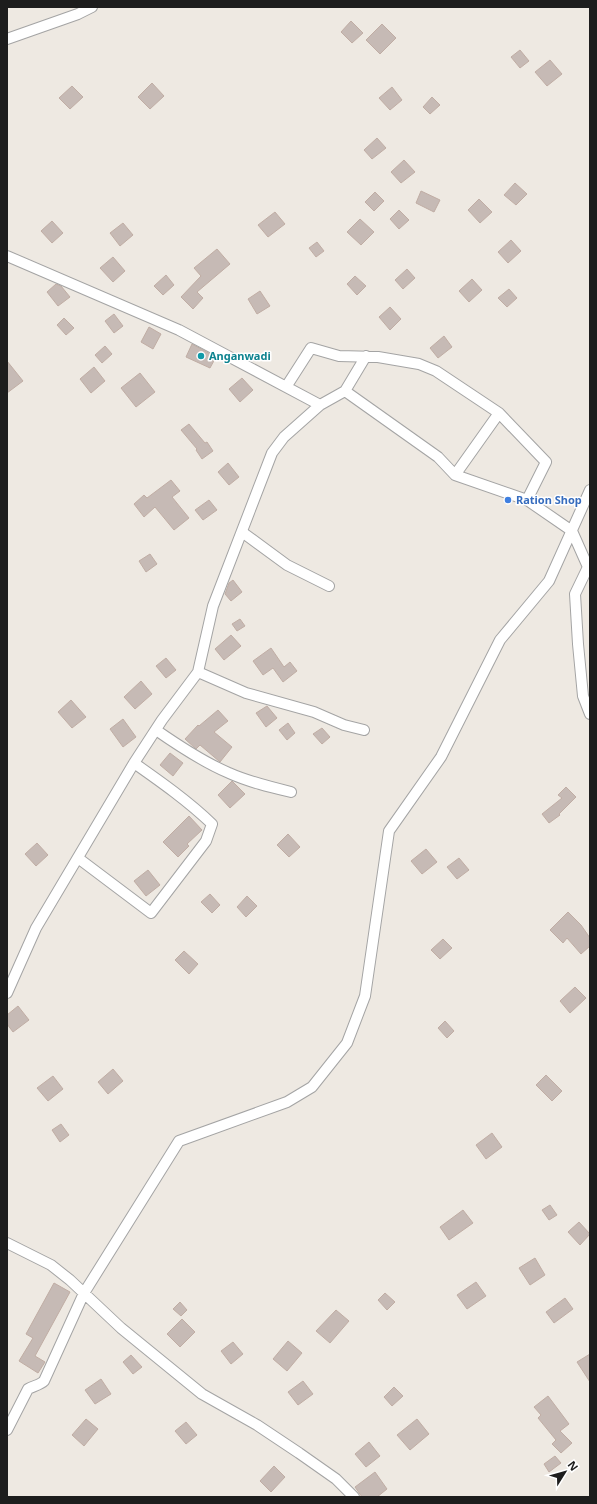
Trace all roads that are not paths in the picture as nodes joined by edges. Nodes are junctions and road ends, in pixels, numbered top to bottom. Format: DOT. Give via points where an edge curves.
graph roads {
  1 [pos="92,7"];
  2 [pos="7,39"];
  3 [pos="7,256"];
  4 [pos="366,356"];
  5 [pos="286,387"];
  6 [pos="346,392"];
  7 [pos="320,405"];
  8 [pos="499,412"];
  9 [pos="455,475"];
  10 [pos="590,490"];
  11 [pos="528,500"];
  12 [pos="572,531"];
  13 [pos="242,532"];
  14 [pos="589,568"];
  15 [pos="329,586"];
  16 [pos="198,672"];
  17 [pos="590,714"];
  18 [pos="156,730"];
  19 [pos="364,730"];
  20 [pos="134,763"];
  21 [pos="291,792"];
  22 [pos="78,858"];
  23 [pos="7,993"];
  24 [pos="7,1243"];
  25 [pos="84,1293"];
  26 [pos="7,1430"];
  27 [pos="354,1497"];
  1 -- 2 [label="street"];
  3 -- 5 [label="street" via="179,330"];
  4 -- 5 [label="street" via="339,356 311,348"];
  4 -- 6 [label="street"];
  4 -- 8 [label="street" via="419,364 436,371"];
  5 -- 7 [label="street"];
  6 -- 7 [label="street"];
  6 -- 9 [label="street" via="438,457"];
  7 -- 13 [label="street" via="284,437 272,453"];
  8 -- 9 [label="street"];
  8 -- 11 [label="street" via="546,462"];
  9 -- 11 [label="street"];
  10 -- 12 [label="street"];
  11 -- 12 [label="street"];
  12 -- 14 [label="street"];
  12 -- 25 [label="street" via="549,581 500,640 441,757 389,830 365,996 347,1043 312,1087 287,1102 180,1141"];
  13 -- 15 [label="street" via="287,565"];
  13 -- 16 [label="street" via="213,606"];
  14 -- 17 [label="street" via="575,594 583,696"];
  16 -- 18 [label="street"];
  16 -- 19 [label="street" via="246,693 314,712 344,725"];
  18 -- 20 [label="street"];
  18 -- 21 [label="street" via="178,746 229,773"];
  20 -- 22 [label="street"];
  20 -- 22 [label="street" via="200,812 212,824 206,840 151,913"];
  22 -- 23 [label="street" via="36,928"];
  24 -- 25 [label="street" via="51,1265"];
  25 -- 26 [label="street" via="44,1381 28,1389"];
  25 -- 27 [label="street" via="121,1328 202,1394 257,1425 299,1453 336,1479"];
}
